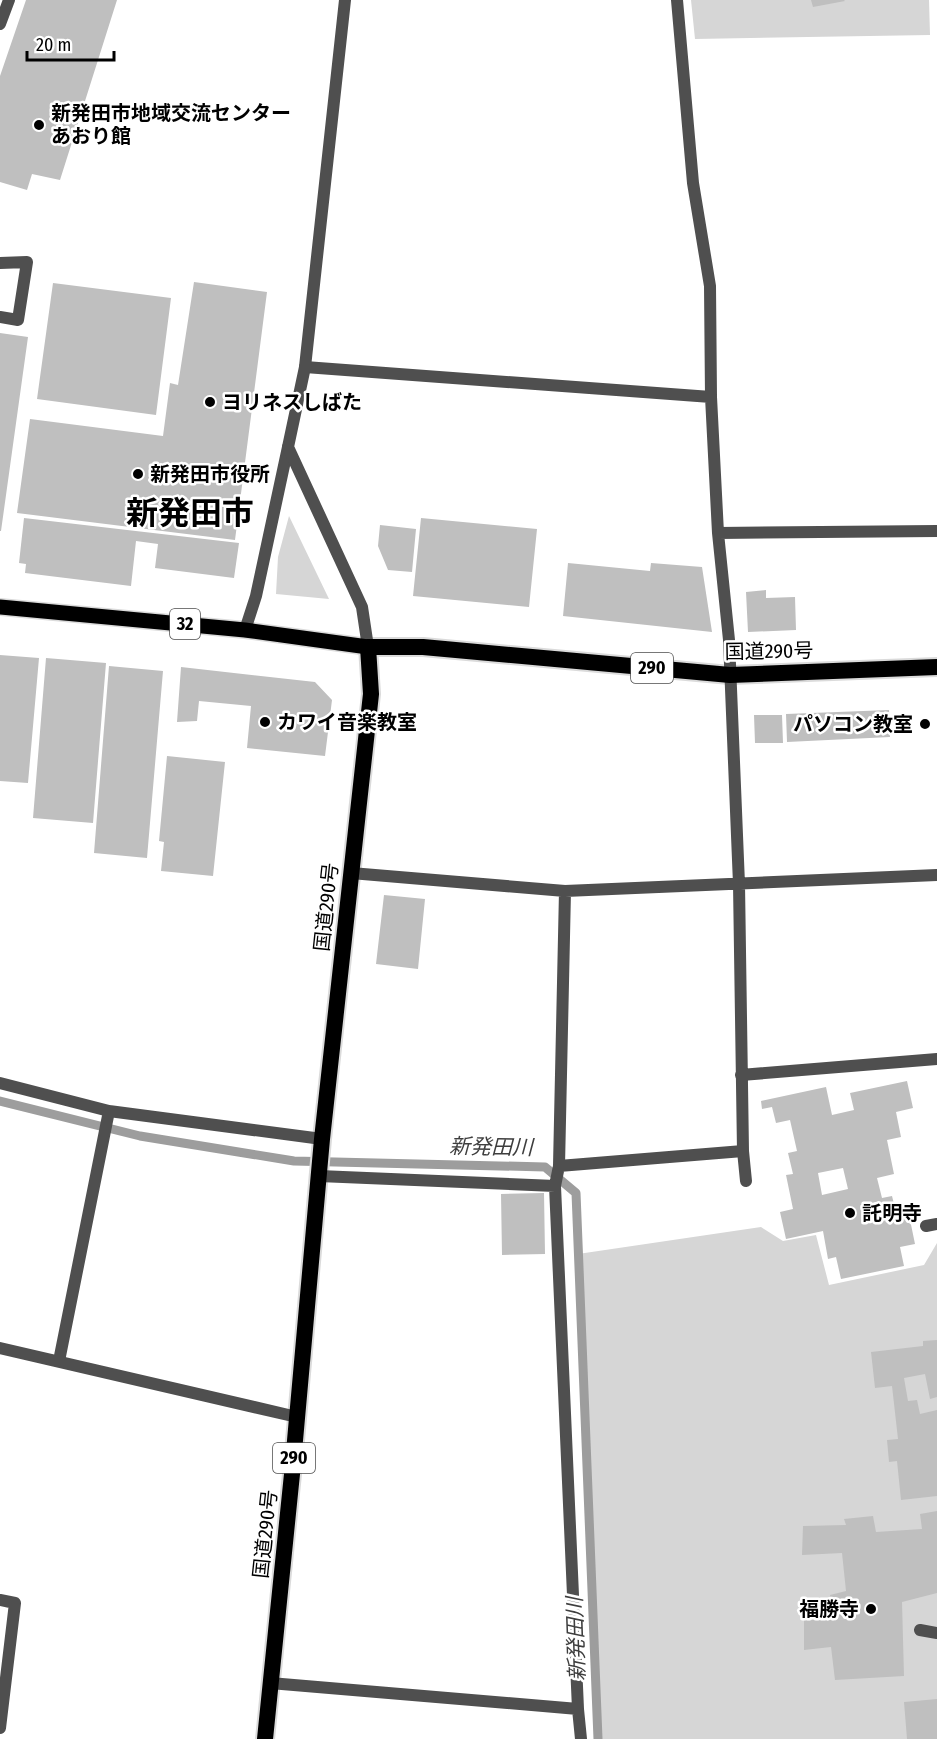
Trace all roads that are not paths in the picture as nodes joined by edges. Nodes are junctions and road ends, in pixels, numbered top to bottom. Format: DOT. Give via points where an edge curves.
graph roads {
  1 [pos="9,0"];
  2 [pos="345,0"];
  3 [pos="677,0"];
  4 [pos="0,24"];
  5 [pos="0,263"];
  6 [pos="0,317"];
  7 [pos="305,368"];
  8 [pos="711,397"];
  9 [pos="288,447"];
  10 [pos="937,531"];
  11 [pos="718,533"];
  12 [pos="0,607"];
  13 [pos="245,630"];
  14 [pos="368,647"];
  15 [pos="937,667"];
  16 [pos="730,675"];
  17 [pos="351,873"];
  18 [pos="937,875"];
  19 [pos="739,884"];
  20 [pos="565,891"];
  21 [pos="937,1059"];
  22 [pos="741,1075"];
  23 [pos="0,1083"];
  24 [pos="110,1112"];
  25 [pos="322,1139"];
  26 [pos="743,1151"];
  27 [pos="560,1166"];
  28 [pos="319,1176"];
  29 [pos="746,1181"];
  30 [pos="555,1186"];
  31 [pos="0,1348"];
  32 [pos="59,1361"];
  33 [pos="297,1417"];
  34 [pos="0,1600"];
  35 [pos="920,1629"];
  36 [pos="937,1633"];
  37 [pos="270,1683"];
  38 [pos="578,1709"];
  39 [pos="0,1728"];
  40 [pos="265,1739"];
  41 [pos="581,1739"];
  1 -- 4 [label="street"];
  2 -- 7 [label="street"];
  3 -- 8 [label="street" via="693,183 710,286"];
  5 -- 6 [label="street" via="27,262 18,320"];
  7 -- 8 [label="street"];
  7 -- 9 [label="street"];
  8 -- 11 [label="street"];
  9 -- 13 [label="street"];
  9 -- 14 [label="street" via="362,607"];
  10 -- 11 [label="street"];
  11 -- 16 [label="street"];
  12 -- 13 [label="main road, 32"];
  13 -- 14 [label="main road, 32"];
  14 -- 16 [label="highway, 国道290号 / 290" via="423,647"];
  14 -- 17 [label="highway, 国道290号 / 290" via="371,694"];
  15 -- 16 [label="highway, 国道290号 / 290"];
  16 -- 19 [label="street"];
  17 -- 20 [label="street"];
  17 -- 25 [label="highway, 国道290号 / 290"];
  18 -- 19 [label="street"];
  19 -- 20 [label="street"];
  19 -- 22 [label="street"];
  20 -- 27 [label="street"];
  21 -- 22 [label="street"];
  22 -- 26 [label="street"];
  23 -- 24 [label="street"];
  24 -- 25 [label="street"];
  24 -- 32 [label="street"];
  25 -- 28 [label="highway, 国道290号 / 290"];
  26 -- 27 [label="street"];
  26 -- 29 [label="street"];
  27 -- 30 [label="street"];
  28 -- 30 [label="street"];
  28 -- 33 [label="highway, 国道290号 / 290"];
  30 -- 38 [label="street"];
  31 -- 32 [label="street"];
  32 -- 33 [label="street"];
  33 -- 37 [label="highway, 国道290号 / 290"];
  34 -- 39 [label="street" via="15,1603"];
  35 -- 36 [label="street"];
  37 -- 38 [label="street"];
  37 -- 40 [label="highway, 国道290号 / 290"];
  38 -- 41 [label="street"];
}
